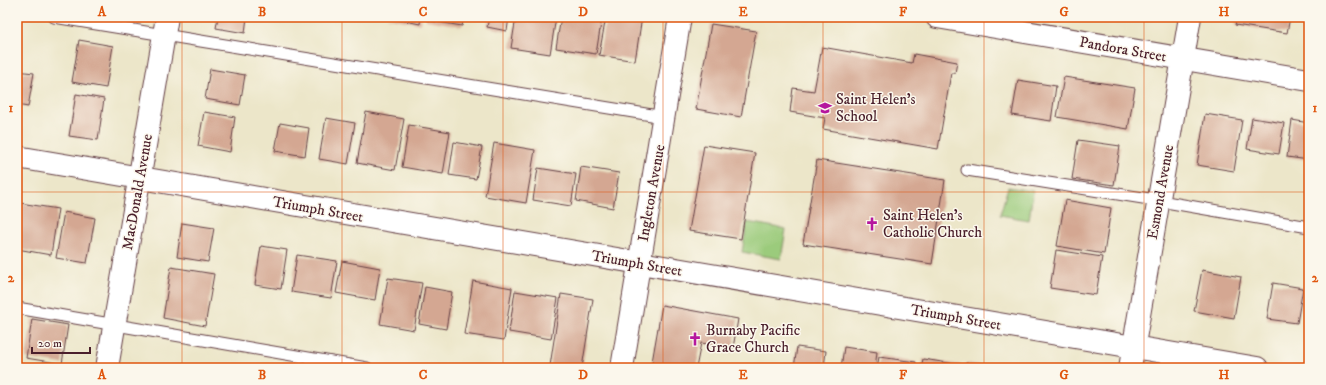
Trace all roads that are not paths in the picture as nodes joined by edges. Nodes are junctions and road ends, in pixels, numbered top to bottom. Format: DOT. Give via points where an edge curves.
graph roads {
  1 [pos="54,17"];
  2 [pos="680,17"];
  3 [pos="937,17"];
  4 [pos="1190,17"];
  5 [pos="166,26"];
  6 [pos="1183,59"];
  7 [pos="1309,80"];
  8 [pos="664,117"];
  9 [pos="17,157"];
  10 [pos="967,170"];
  11 [pos="140,178"];
  12 [pos="1158,201"];
  13 [pos="1309,227"];
  14 [pos="639,264"];
  15 [pos="17,308"];
  16 [pos="115,325"];
  17 [pos="1134,347"];
  18 [pos="107,368"];
  19 [pos="367,368"];
  20 [pos="622,368"];
  21 [pos="1130,368"];
  22 [pos="1257,368"];
  1 -- 5 [label="lane"];
  2 -- 8 [label="street, Ingleton Avenue"];
  3 -- 6 [label="street, Pandora Street"];
  4 -- 6 [label="street, Esmond Avenue"];
  5 -- 8 [label="lane"];
  5 -- 11 [label="street, MacDonald Avenue"];
  6 -- 7 [label="street, Pandora Street"];
  6 -- 12 [label="street, Esmond Avenue"];
  8 -- 14 [label="street, Ingleton Avenue"];
  9 -- 11 [label="street, Triumph Street"];
  10 -- 12 [label="lane"];
  11 -- 14 [label="street, Triumph Street"];
  11 -- 16 [label="street, MacDonald Avenue"];
  12 -- 13 [label="lane"];
  12 -- 17 [label="street, Esmond Avenue"];
  14 -- 17 [label="street, Triumph Street"];
  14 -- 20 [label="street, Ingleton Avenue"];
  15 -- 16 [label="lane"];
  16 -- 18 [label="street, MacDonald Avenue"];
  16 -- 19 [label="lane"];
  17 -- 21 [label="street, Esmond Avenue"];
  17 -- 22 [label="street, Triumph Street"];
}
